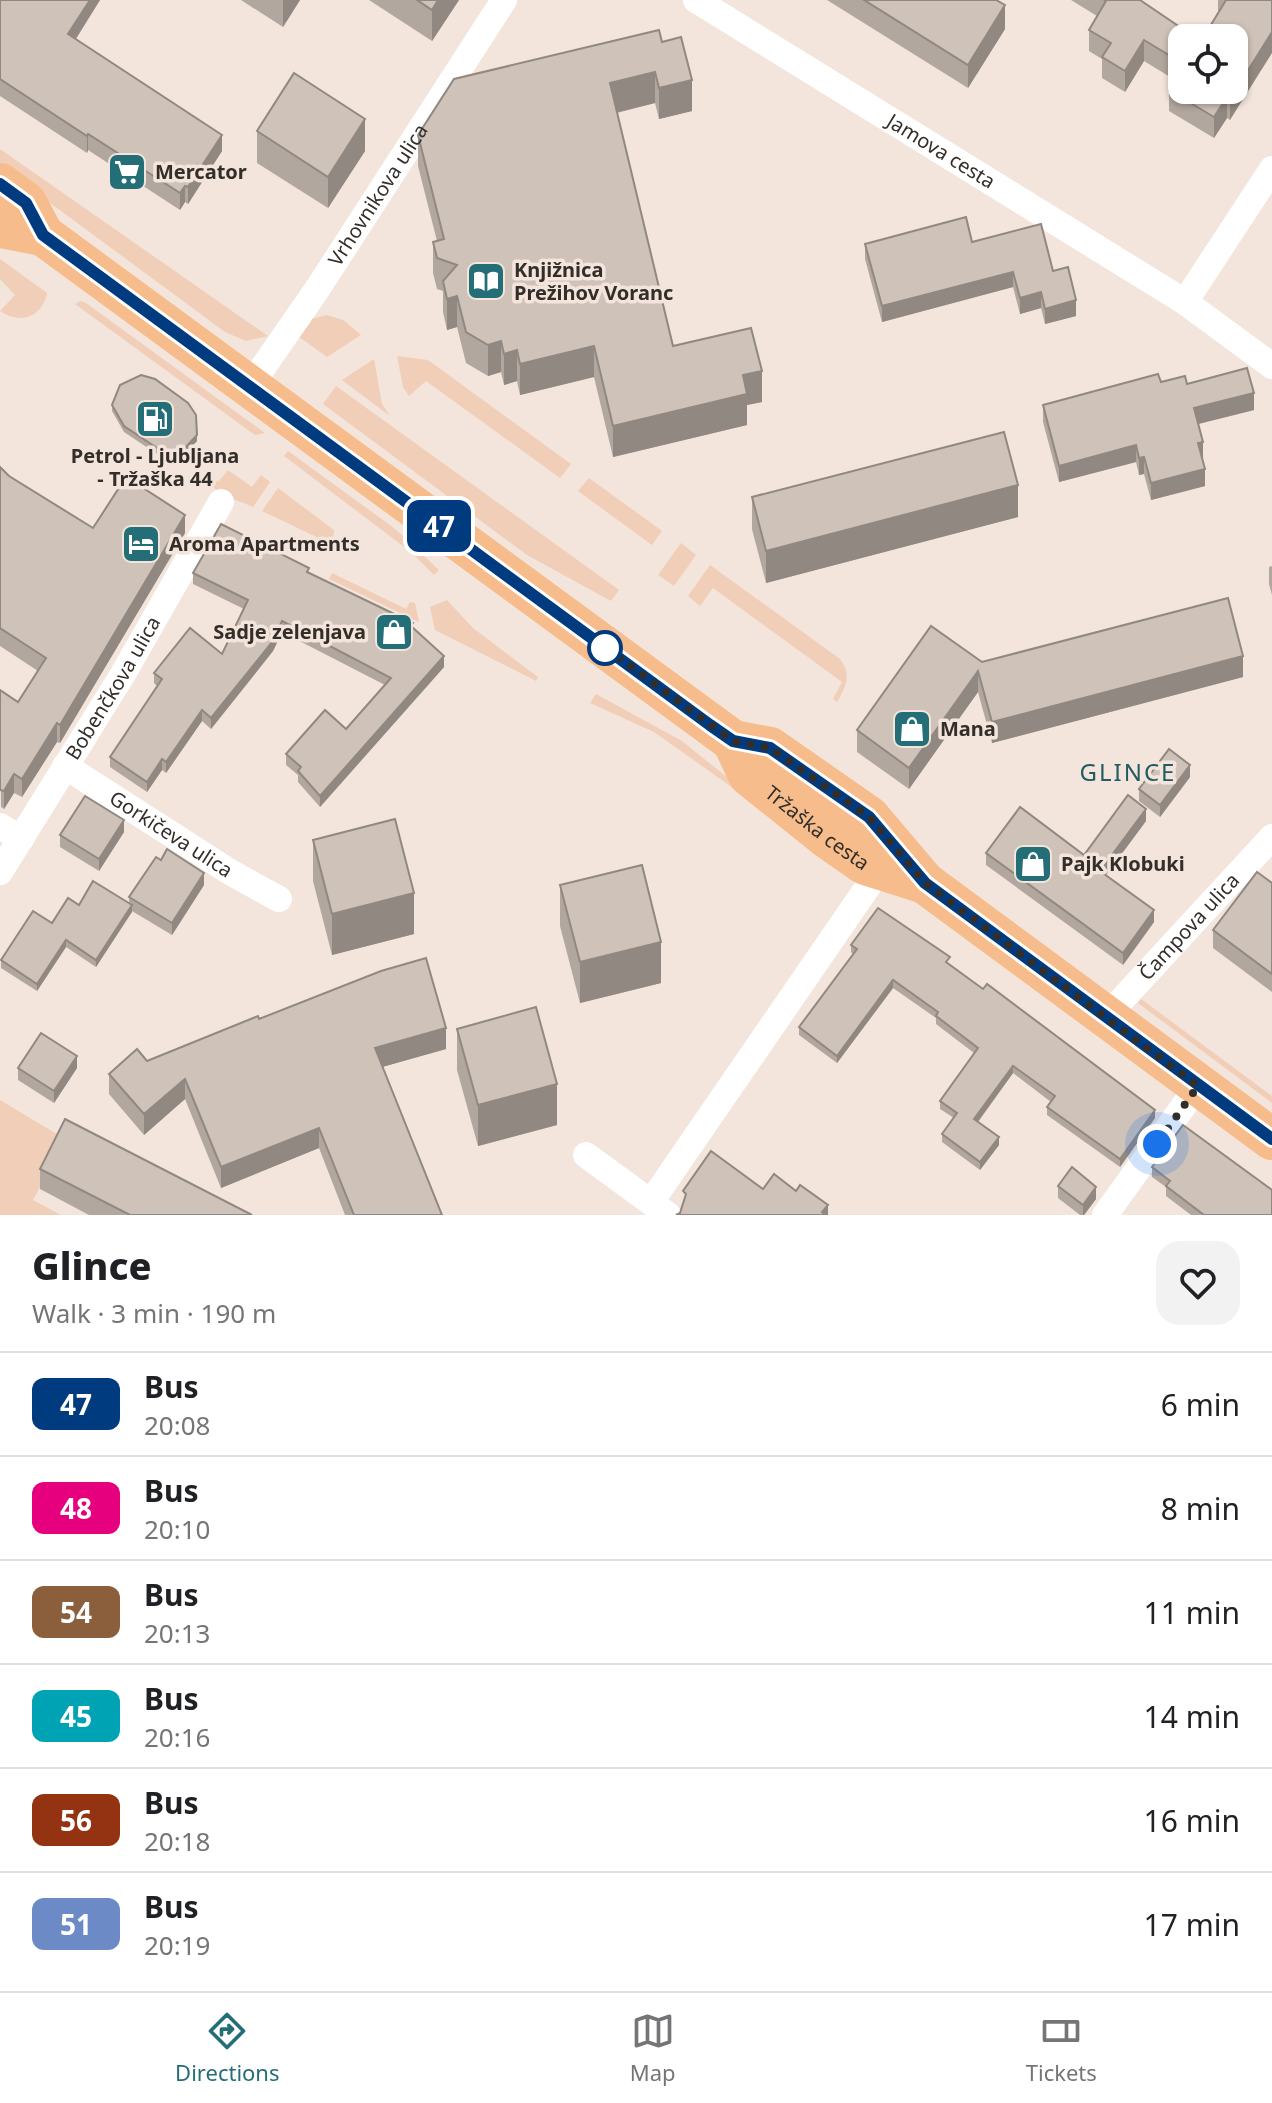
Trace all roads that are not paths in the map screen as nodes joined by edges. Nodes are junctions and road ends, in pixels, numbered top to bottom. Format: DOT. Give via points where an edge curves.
graph roads {
  1 [pos="504,0"];
  2 [pos="696,0"];
  3 [pos="1272,169"];
  4 [pos="0,184"];
  5 [pos="0,227"];
  6 [pos="43,235"];
  7 [pos="1185,302"];
  8 [pos="1272,366"];
  9 [pos="250,386"];
  10 [pos="221,502"];
  11 [pos="733,741"];
  12 [pos="65,766"];
  13 [pos="10,832"];
  14 [pos="1272,837"];
  15 [pos="880,869"];
  16 [pos="0,872"];
  17 [pos="925,883"];
  18 [pos="279,899"];
  19 [pos="1105,1018"];
  20 [pos="1198,1086"];
  21 [pos="1272,1139"];
  22 [pos="586,1155"];
  23 [pos="659,1209"];
  24 [pos="1105,1215"];
  1 -- 9 [label="street, Vrhovnikova ulica"];
  2 -- 7 [label="street, Jamova cesta"];
  3 -- 7 [label="street"];
  4 -- 6 [label="main road, Tržaška cesta" via="26,203"];
  5 -- 6 [label="main road, Tržaška cesta"];
  6 -- 9 [label="main road, Tržaška cesta"];
  7 -- 8 [label="street, Jamova cesta"];
  9 -- 11 [label="main road, Tržaška cesta"];
  10 -- 12 [label="street, Bobenčkova ulica"];
  11 -- 15 [label="main road, Tržaška cesta" via="749,775 829,839"];
  11 -- 17 [label="main road, Tržaška cesta" via="770,748 869,817"];
  12 -- 13 [label="street, Bobenčkova ulica"];
  12 -- 18 [label="street, Gorkičeva ulica"];
  13 -- 16 [label="street, Bobenčkova ulica"];
  14 -- 19 [label="street, Čampova ulica"];
  15 -- 17 [label="main road, Tržaška cesta"];
  15 -- 23 [label="street"];
  17 -- 19 [label="main road, Tržaška cesta"];
  19 -- 20 [label="main road, Tržaška cesta"];
  20 -- 21 [label="main road, Tržaška cesta"];
  20 -- 24 [label="street"];
  22 -- 23 [label="street"];
}
